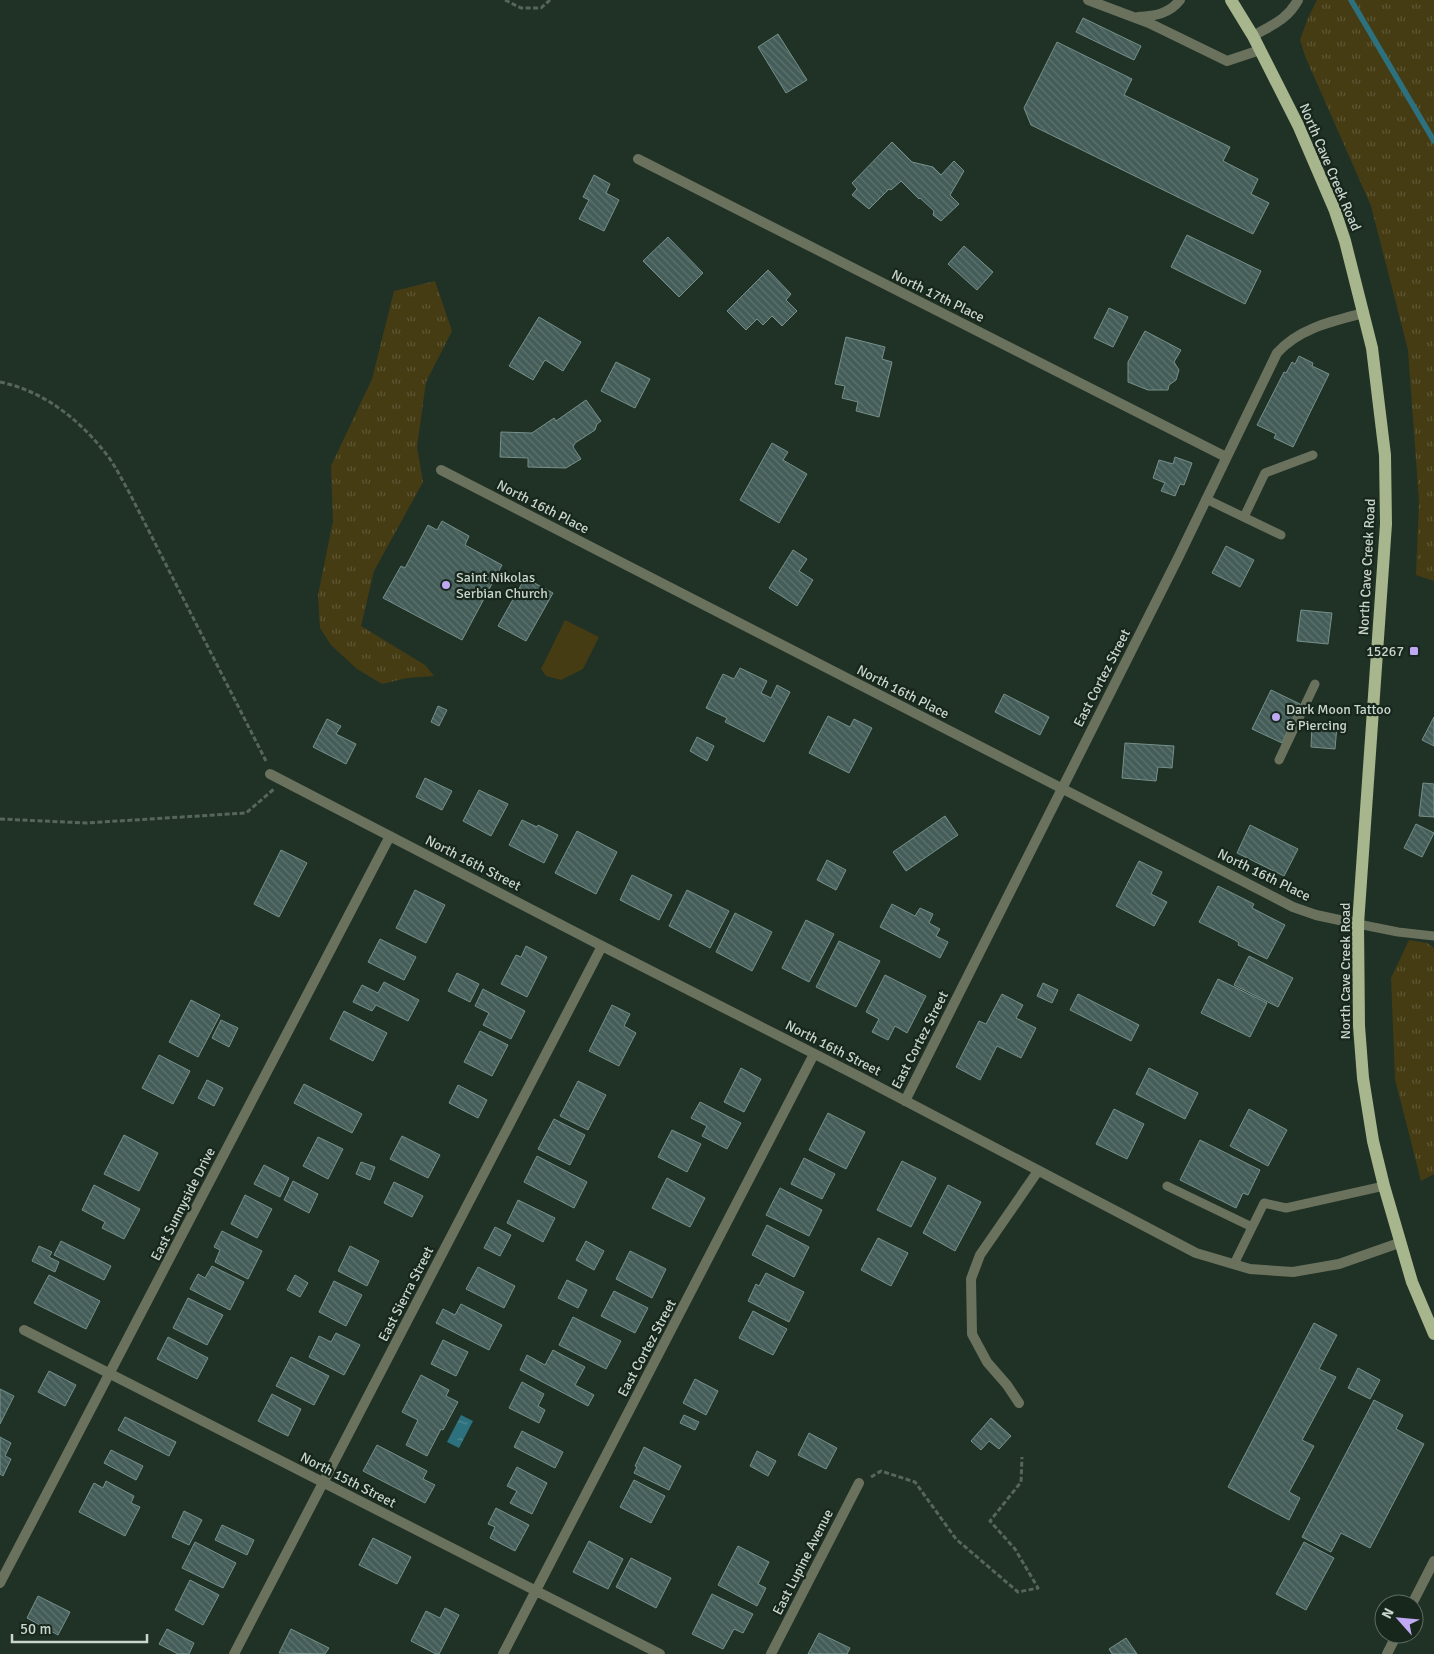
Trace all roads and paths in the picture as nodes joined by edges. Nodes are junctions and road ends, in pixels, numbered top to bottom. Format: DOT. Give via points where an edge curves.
graph roads {
  1 [pos="505,0"];
  2 [pos="550,0"];
  3 [pos="1088,0"];
  4 [pos="1180,0"];
  5 [pos="1230,0"];
  6 [pos="1298,0"];
  7 [pos="1134,17"];
  8 [pos="1253,36"];
  9 [pos="1260,50"];
  10 [pos="638,159"];
  11 [pos="1364,313"];
  12 [pos="0,382"];
  13 [pos="1313,455"];
  14 [pos="1226,457"];
  15 [pos="441,470"];
  16 [pos="1206,498"];
  17 [pos="1244,517"];
  18 [pos="1281,535"];
  19 [pos="1315,684"];
  20 [pos="1279,760"];
  21 [pos="270,774"];
  22 [pos="284,781"];
  23 [pos="1061,789"];
  24 [pos="0,819"];
  25 [pos="390,836"];
  26 [pos="1358,924"];
  27 [pos="1434,936"];
  28 [pos="602,946"];
  29 [pos="814,1054"];
  30 [pos="905,1101"];
  31 [pos="1038,1171"];
  32 [pos="1167,1186"];
  33 [pos="1384,1186"];
  34 [pos="1252,1227"];
  35 [pos="1399,1243"];
  36 [pos="1234,1264"];
  37 [pos="24,1330"];
  38 [pos="1434,1334"];
  39 [pos="110,1374"];
  40 [pos="1018,1403"];
  41 [pos="1022,1457"];
  42 [pos="323,1482"];
  43 [pos="859,1483"];
  44 [pos="1434,1561"];
  45 [pos="0,1583"];
  46 [pos="536,1591"];
  47 [pos="1417,1594"];
  48 [pos="234,1654"];
  49 [pos="503,1654"];
  50 [pos="660,1654"];
  51 [pos="771,1654"];
  1 -- 2 [label="path" via="521,8 541,8"];
  3 -- 7 [label="street"];
  4 -- 7 [label="street" via="1174,8 1162,14"];
  5 -- 8 [label="main road, North Cave Creek Road"];
  6 -- 8 [label="street" via="1286,17"];
  7 -- 9 [label="street" via="1227,61"];
  8 -- 9 [label="main road, North Cave Creek Road"];
  9 -- 11 [label="main road, North Cave Creek Road" via="1298,125 1335,211"];
  10 -- 14 [label="street, North 17th Place"];
  11 -- 14 [label="street, East Cortez Street" via="1330,322 1296,336 1284,345 1277,353"];
  11 -- 26 [label="main road, North Cave Creek Road" via="1384,446 1386,524"];
  12 -- 21 [label="path" via="33,392 58,407 108,456 134,501"];
  13 -- 17 [label="lane" via="1265,473"];
  14 -- 16 [label="street, East Cortez Street"];
  15 -- 23 [label="street, North 16th Place"];
  16 -- 17 [label="lane"];
  16 -- 23 [label="street, East Cortez Street"];
  17 -- 18 [label="lane"];
  19 -- 20 [label="lane"];
  21 -- 22 [label="street, North 16th Street"];
  22 -- 24 [label="path" via="246,813 86,822"];
  22 -- 25 [label="street, North 16th Street"];
  23 -- 26 [label="street, North 16th Place" via="1293,907"];
  23 -- 30 [label="street, East Cortez Street"];
  25 -- 28 [label="street, North 16th Street"];
  25 -- 39 [label="street, East Sunnyside Drive"];
  26 -- 27 [label="lane"];
  26 -- 33 [label="main road, North Cave Creek Road" via="1358,1026 1363,1078"];
  28 -- 29 [label="street, North 16th Street"];
  28 -- 42 [label="street, East Sierra Street"];
  29 -- 30 [label="street, North 16th Street"];
  29 -- 46 [label="street, East Cortez Street"];
  30 -- 31 [label="street, North 16th Street"];
  31 -- 36 [label="street, North 16th Street" via="1196,1253"];
  31 -- 40 [label="street" via="980,1255 970,1279 972,1334 987,1362"];
  32 -- 34 [label="lane"];
  33 -- 34 [label="lane" via="1286,1208 1264,1203"];
  33 -- 35 [label="main road, North Cave Creek Road"];
  34 -- 36 [label="lane"];
  35 -- 36 [label="street, North 16th Street" via="1339,1264 1293,1272 1250,1269"];
  35 -- 38 [label="main road, North Cave Creek Road"];
  37 -- 39 [label="street, North 15th Street"];
  39 -- 42 [label="street, North 15th Street"];
  39 -- 45 [label="street, East Sunnyside Drive"];
  41 -- 43 [label="path" via="1021,1482 990,1521 1016,1549 1038,1588 1018,1592 956,1539 914,1482 881,1471"];
  42 -- 46 [label="street, North 15th Street"];
  42 -- 48 [label="street, East Sierra Street"];
  43 -- 51 [label="street, East Lupine Avenue"];
  44 -- 47 [label="street"];
  46 -- 49 [label="street, East Cortez Street"];
  46 -- 50 [label="street, North 15th Street"];
}
